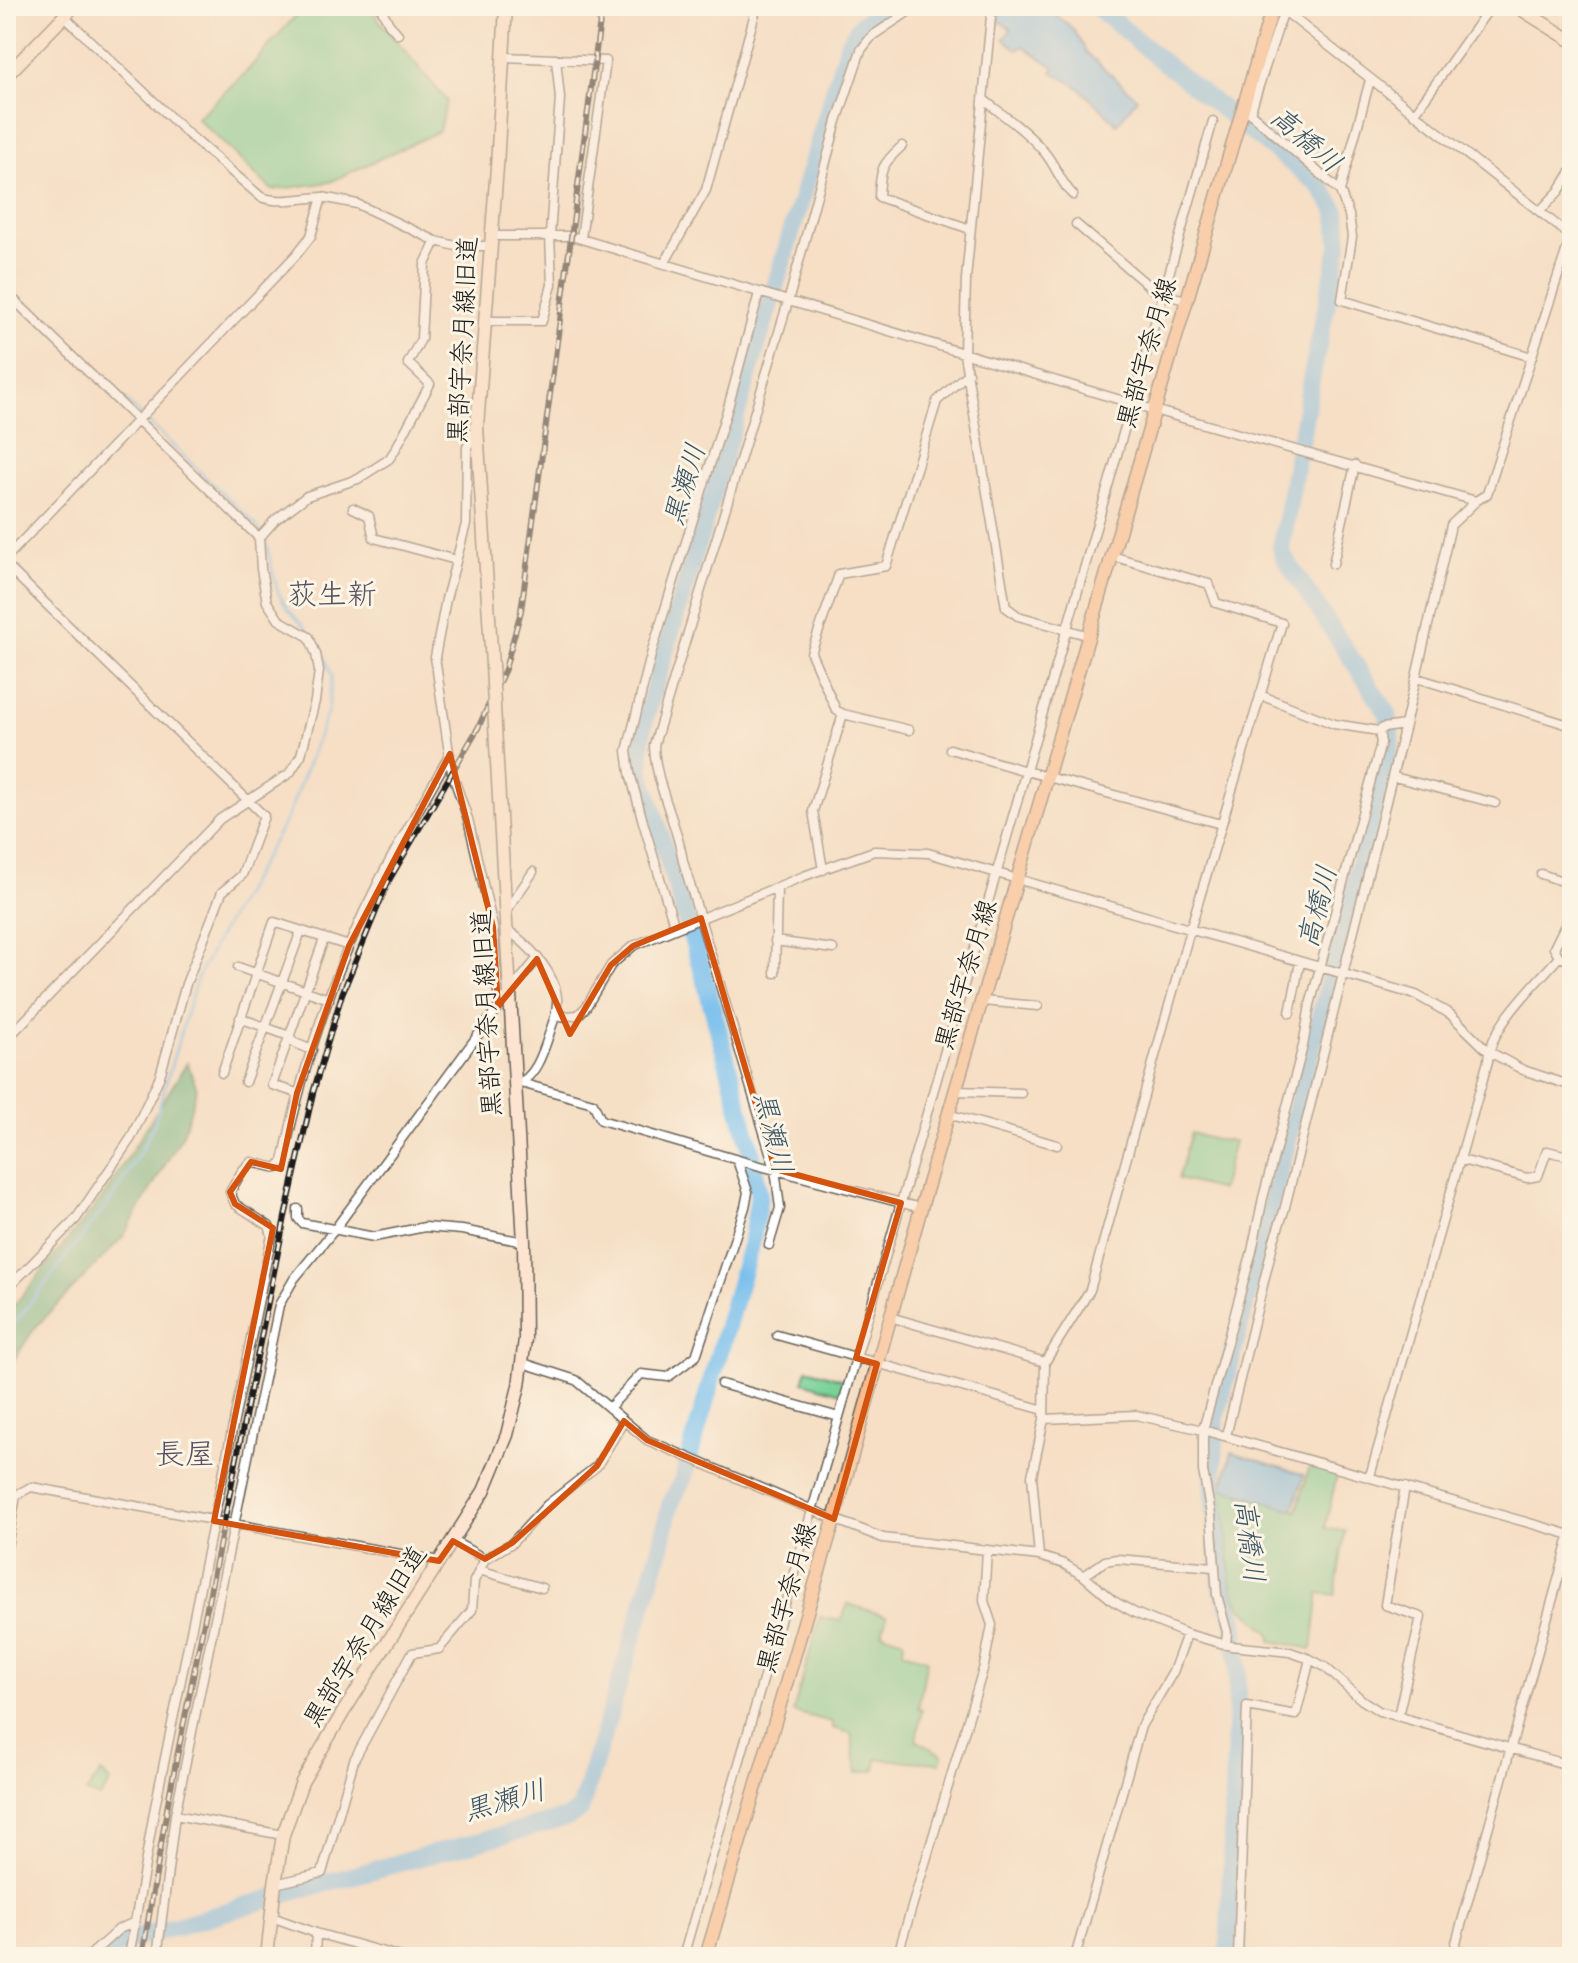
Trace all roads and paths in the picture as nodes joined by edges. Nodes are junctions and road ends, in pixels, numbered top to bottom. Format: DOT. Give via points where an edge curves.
graph roads {
  1 [pos="74,6"];
  2 [pos="380,6"];
  3 [pos="506,6"];
  4 [pos="757,6"];
  5 [pos="917,6"];
  6 [pos="992,6"];
  7 [pos="1491,6"];
  8 [pos="1516,6"];
  9 [pos="1278,7"];
  10 [pos="64,16"];
  11 [pos="398,34"];
  12 [pos="1572,41"];
  13 [pos="503,57"];
  14 [pos="556,59"];
  15 [pos="6,76"];
  16 [pos="1370,80"];
  17 [pos="983,99"];
  18 [pos="1414,114"];
  19 [pos="1213,121"];
  20 [pos="902,146"];
  21 [pos="1572,170"];
  22 [pos="1340,191"];
  23 [pos="1073,195"];
  24 [pos="322,197"];
  25 [pos="1540,211"];
  26 [pos="1076,224"];
  27 [pos="970,229"];
  28 [pos="550,235"];
  29 [pos="1571,237"];
  30 [pos="581,238"];
  31 [pos="436,241"];
  32 [pos="491,241"];
  33 [pos="664,264"];
  34 [pos="6,292"];
  35 [pos="757,293"];
  36 [pos="1164,295"];
  37 [pos="1186,300"];
  38 [pos="786,302"];
  39 [pos="484,321"];
  40 [pos="964,354"];
  41 [pos="1532,357"];
  42 [pos="968,373"];
  43 [pos="1131,403"];
  44 [pos="1154,410"];
  45 [pos="137,420"];
  46 [pos="477,427"];
  47 [pos="1355,465"];
  48 [pos="1476,501"];
  49 [pos="353,508"];
  50 [pos="259,538"];
  51 [pos="1112,556"];
  52 [pos="6,558"];
  53 [pos="456,560"];
  54 [pos="1333,564"];
  55 [pos="6,565"];
  56 [pos="1067,630"];
  57 [pos="1090,636"];
  58 [pos="1417,678"];
  59 [pos="1260,695"];
  60 [pos="843,714"];
  61 [pos="1405,725"];
  62 [pos="1572,726"];
  63 [pos="909,730"];
  64 [pos="1379,731"];
  65 [pos="950,749"];
  66 [pos="450,754"];
  67 [pos="1026,771"];
  68 [pos="1047,776"];
  69 [pos="1394,777"];
  70 [pos="250,802"];
  71 [pos="1495,803"];
  72 [pos="1221,824"];
  73 [pos="823,870"];
  74 [pos="533,872"];
  75 [pos="997,873"];
  76 [pos="1541,874"];
  77 [pos="1018,880"];
  78 [pos="1572,887"];
  79 [pos="777,888"];
  80 [pos="1572,911"];
  81 [pos="505,914"];
  82 [pos="698,919"];
  83 [pos="506,928"];
  84 [pos="677,928"];
  85 [pos="1190,930"];
  86 [pos="301,931"];
  87 [pos="324,939"];
  88 [pos="775,941"];
  89 [pos="349,946"];
  90 [pos="833,949"];
  91 [pos="1559,957"];
  92 [pos="537,959"];
  93 [pos="1572,961"];
  94 [pos="1300,962"];
  95 [pos="238,967"];
  96 [pos="1321,968"];
  97 [pos="256,973"];
  98 [pos="775,973"];
  99 [pos="1344,974"];
  100 [pos="283,982"];
  101 [pos="306,991"];
  102 [pos="509,993"];
  103 [pos="329,999"];
  104 [pos="982,1001"];
  105 [pos="1038,1006"];
  106 [pos="499,1007"];
  107 [pos="1290,1013"];
  108 [pos="555,1017"];
  109 [pos="240,1018"];
  110 [pos="265,1027"];
  111 [pos="289,1036"];
  112 [pos="6,1040"];
  113 [pos="312,1050"];
  114 [pos="1488,1051"];
  115 [pos="222,1073"];
  116 [pos="245,1082"];
  117 [pos="518,1084"];
  118 [pos="1572,1086"];
  119 [pos="955,1091"];
  120 [pos="297,1093"];
  121 [pos="1021,1093"];
  122 [pos="948,1114"];
  123 [pos="1057,1145"];
  124 [pos="1572,1157"];
  125 [pos="1462,1160"];
  126 [pos="741,1161"];
  127 [pos="771,1168"];
  128 [pos="901,1203"];
  129 [pos="921,1208"];
  130 [pos="298,1209"];
  131 [pos="335,1229"];
  132 [pos="524,1242"];
  133 [pos="769,1245"];
  134 [pos="6,1290"];
  135 [pos="890,1317"];
  136 [pos="777,1335"];
  137 [pos="856,1358"];
  138 [pos="1045,1362"];
  139 [pos="523,1363"];
  140 [pos="877,1364"];
  141 [pos="721,1384"];
  142 [pos="609,1408"];
  143 [pos="1044,1414"];
  144 [pos="839,1417"];
  145 [pos="624,1421"];
  146 [pos="1203,1430"];
  147 [pos="1226,1436"];
  148 [pos="1370,1476"];
  149 [pos="1405,1487"];
  150 [pos="812,1510"];
  151 [pos="834,1519"];
  152 [pos="214,1521"];
  153 [pos="236,1524"];
  154 [pos="1571,1533"];
  155 [pos="453,1541"];
  156 [pos="987,1550"];
  157 [pos="6,1553"];
  158 [pos="1039,1556"];
  159 [pos="485,1559"];
  160 [pos="439,1561"];
  161 [pos="1214,1567"];
  162 [pos="479,1570"];
  163 [pos="1562,1570"];
  164 [pos="1572,1573"];
  165 [pos="1084,1576"];
  166 [pos="542,1588"];
  167 [pos="1187,1634"];
  168 [pos="1226,1645"];
  169 [pos="1310,1659"];
  170 [pos="1398,1716"];
  171 [pos="1511,1748"];
  172 [pos="1572,1766"];
  173 [pos="175,1815"];
  174 [pos="283,1835"];
  175 [pos="275,1884"];
  176 [pos="272,1917"];
  177 [pos="135,1925"];
  178 [pos="316,1933"];
  179 [pos="157,1952"];
  180 [pos="130,1954"];
  181 [pos="88,1957"];
  182 [pos="267,1957"];
  183 [pos="315,1957"];
  184 [pos="401,1957"];
  185 [pos="683,1957"];
  186 [pos="706,1957"];
  187 [pos="897,1957"];
  188 [pos="1075,1957"];
  189 [pos="1238,1957"];
  190 [pos="1452,1957"];
  1 -- 10 [label="street"];
  2 -- 11 [label="street"];
  3 -- 13 [label="street, 黒部宇奈月線旧道"];
  4 -- 33 [label="street" via="706,190"];
  5 -- 38 [label="street" via="872,36 861,50"];
  6 -- 17 [label="street"];
  7 -- 18 [label="street"];
  8 -- 12 [label="street"];
  9 -- 16 [label="street"];
  9 -- 22 [label="street" via="1250,113"];
  9 -- 37 [label="main road, 黒部宇奈月線"];
  10 -- 15 [label="street"];
  10 -- 24 [label="street" via="261,197 274,202"];
  13 -- 14 [label="street"];
  13 -- 32 [label="street, 黒部宇奈月線旧道"];
  14 -- 28 [label="street" via="560,98"];
  14 -- 30 [label="street" via="606,61"];
  16 -- 18 [label="street"];
  16 -- 22 [label="street"];
  17 -- 23 [label="street" via="1036,142"];
  17 -- 27 [label="street"];
  18 -- 25 [label="street"];
  19 -- 36 [label="street"];
  20 -- 27 [label="street" via="885,161 879,197"];
  21 -- 25 [label="street"];
  22 -- 41 [label="street" via="1352,237 1342,300"];
  24 -- 31 [label="street" via="357,204"];
  24 -- 45 [label="street" via="311,236 296,255"];
  25 -- 29 [label="street"];
  26 -- 36 [label="street"];
  27 -- 40 [label="street"];
  28 -- 30 [label="street"];
  28 -- 32 [label="street"];
  28 -- 39 [label="street" via="552,285 542,321"];
  29 -- 41 [label="street"];
  30 -- 33 [label="street"];
  31 -- 32 [label="street" via="456,246"];
  31 -- 50 [label="street" via="425,264 421,339 408,363 430,384 395,450 358,479 307,496"];
  32 -- 39 [label="street, 黒部宇奈月線旧道"];
  33 -- 35 [label="street"];
  34 -- 45 [label="street"];
  35 -- 38 [label="street"];
  35 -- 84 [label="street" via="627,751 636,798"];
  36 -- 37 [label="street"];
  36 -- 43 [label="street"];
  37 -- 44 [label="main road, 黒部宇奈月線"];
  38 -- 40 [label="street"];
  38 -- 82 [label="street" via="654,745"];
  39 -- 46 [label="street, 黒部宇奈月線旧道"];
  40 -- 42 [label="street"];
  40 -- 43 [label="street"];
  41 -- 48 [label="street" via="1487,494"];
  42 -- 56 [label="street" via="1006,607 1018,616"];
  42 -- 60 [label="street" via="937,401 886,566 839,574 832,590 811,653 836,710"];
  43 -- 44 [label="street"];
  43 -- 56 [label="street"];
  44 -- 47 [label="street"];
  44 -- 51 [label="main road, 黒部宇奈月線"];
  45 -- 50 [label="street"];
  45 -- 52 [label="street"];
  46 -- 53 [label="street" via="467,447 466,524"];
  46 -- 81 [label="street, 黒部宇奈月線旧道, bridge"];
  47 -- 48 [label="street"];
  47 -- 54 [label="street"];
  48 -- 58 [label="street" via="1451,525"];
  49 -- 53 [label="street" via="369,516 374,538"];
  50 -- 70 [label="street" via="267,602 279,620 309,637 319,671 301,755 290,773"];
  51 -- 57 [label="main road, 黒部宇奈月線"];
  51 -- 59 [label="street" via="1209,584 1216,603 1282,623"];
  53 -- 66 [label="street" via="435,657"];
  55 -- 70 [label="street"];
  56 -- 57 [label="street"];
  56 -- 67 [label="street"];
  57 -- 68 [label="main road, 黒部宇奈月線"];
  58 -- 61 [label="street"];
  58 -- 62 [label="street"];
  59 -- 64 [label="street" via="1334,724"];
  59 -- 72 [label="street"];
  60 -- 63 [label="street"];
  60 -- 73 [label="street" via="813,811"];
  61 -- 64 [label="street"];
  61 -- 69 [label="street"];
  64 -- 96 [label="street" via="1381,743"];
  65 -- 67 [label="street"];
  66 -- 89 [label="street" via="380,878"];
  66 -- 106 [label="street" via="493,927"];
  67 -- 68 [label="street"];
  67 -- 75 [label="street"];
  68 -- 72 [label="street"];
  68 -- 77 [label="main road, 黒部宇奈月線"];
  69 -- 71 [label="street"];
  69 -- 99 [label="street"];
  70 -- 112 [label="street" via="220,819"];
  70 -- 134 [label="street" via="264,816 256,841 242,875 222,892 186,984 160,1076 131,1138 76,1219"];
  72 -- 85 [label="street"];
  73 -- 75 [label="street" via="874,851 902,850"];
  73 -- 79 [label="street"];
  74 -- 81 [label="street"];
  75 -- 77 [label="street"];
  75 -- 128 [label="street"];
  76 -- 78 [label="street"];
  77 -- 85 [label="street"];
  77 -- 104 [label="main road, 黒部宇奈月線"];
  79 -- 82 [label="street"];
  79 -- 88 [label="street"];
  80 -- 91 [label="street" via="1554,948"];
  81 -- 83 [label="street, 黒部宇奈月線旧道"];
  82 -- 84 [label="street"];
  82 -- 127 [label="street"];
  83 -- 92 [label="street"];
  83 -- 102 [label="street, 黒部宇奈月線旧道"];
  84 -- 108 [label="street" via="633,946 611,965 578,1015"];
  85 -- 94 [label="street"];
  85 -- 138 [label="street" via="1090,1290"];
  86 -- 87 [label="street"];
  86 -- 97 [label="street" via="274,922"];
  86 -- 100 [label="street"];
  87 -- 89 [label="street"];
  87 -- 101 [label="street"];
  88 -- 90 [label="street"];
  88 -- 98 [label="street"];
  89 -- 103 [label="street"];
  91 -- 93 [label="street"];
  91 -- 114 [label="street" via="1497,1030"];
  92 -- 102 [label="street"];
  92 -- 108 [label="street" via="558,998"];
  94 -- 96 [label="street"];
  94 -- 107 [label="street"];
  95 -- 97 [label="street"];
  96 -- 99 [label="street"];
  96 -- 146 [label="street"];
  97 -- 100 [label="street"];
  97 -- 109 [label="street"];
  99 -- 114 [label="street" via="1416,995 1450,1014"];
  99 -- 147 [label="street"];
  100 -- 101 [label="street"];
  100 -- 110 [label="street"];
  101 -- 103 [label="street"];
  101 -- 111 [label="street"];
  102 -- 106 [label="street"];
  102 -- 117 [label="street, 黒部宇奈月線旧道"];
  103 -- 113 [label="street"];
  104 -- 105 [label="street"];
  104 -- 119 [label="main road, 黒部宇奈月線"];
  106 -- 131 [label="street"];
  108 -- 117 [label="street" via="534,1070"];
  109 -- 110 [label="street"];
  109 -- 115 [label="street"];
  110 -- 111 [label="street"];
  110 -- 116 [label="street"];
  111 -- 113 [label="street"];
  111 -- 120 [label="street" via="272,1085"];
  113 -- 120 [label="street"];
  114 -- 118 [label="street" via="1523,1070"];
  114 -- 125 [label="street"];
  117 -- 126 [label="street" via="593,1103 601,1120"];
  117 -- 132 [label="street, 黒部宇奈月線旧道"];
  119 -- 121 [label="street"];
  119 -- 122 [label="main road, 黒部宇奈月線"];
  120 -- 152 [label="street" via="283,1161 277,1168 251,1162 230,1192 235,1204 269,1226 272,1235"];
  122 -- 123 [label="street"];
  122 -- 129 [label="main road, 黒部宇奈月線"];
  124 -- 125 [label="street" via="1547,1151 1538,1176 1527,1178"];
  125 -- 148 [label="street"];
  126 -- 127 [label="street"];
  126 -- 142 [label="street" via="748,1192 696,1356 668,1377 641,1374"];
  127 -- 128 [label="street"];
  127 -- 133 [label="street" via="780,1208"];
  128 -- 129 [label="street"];
  128 -- 137 [label="street"];
  129 -- 135 [label="main road, 黒部宇奈月線"];
  130 -- 131 [label="street" via="302,1223"];
  131 -- 132 [label="street" via="374,1237 425,1227"];
  131 -- 153 [label="street" via="279,1305"];
  132 -- 139 [label="street, 黒部宇奈月線旧道"];
  135 -- 138 [label="street"];
  135 -- 140 [label="main road, 黒部宇奈月線"];
  136 -- 137 [label="street"];
  137 -- 140 [label="street"];
  137 -- 144 [label="street"];
  138 -- 143 [label="street"];
  139 -- 142 [label="street" via="576,1380"];
  139 -- 155 [label="street, 黒部宇奈月線旧道" via="493,1471"];
  140 -- 143 [label="street"];
  140 -- 151 [label="main road, 黒部宇奈月線"];
  141 -- 144 [label="street"];
  142 -- 145 [label="street"];
  143 -- 146 [label="street" via="1136,1415"];
  143 -- 158 [label="street" via="1032,1476"];
  144 -- 150 [label="street"];
  145 -- 150 [label="street" via="647,1440"];
  145 -- 159 [label="street" via="597,1466 547,1505 512,1543"];
  146 -- 147 [label="street"];
  146 -- 161 [label="street"];
  147 -- 148 [label="street"];
  148 -- 149 [label="street"];
  149 -- 154 [label="street"];
  149 -- 170 [label="street" via="1385,1605 1421,1617"];
  150 -- 151 [label="street"];
  150 -- 185 [label="street"];
  151 -- 156 [label="street" via="883,1538"];
  151 -- 186 [label="main road, 黒部宇奈月線"];
  152 -- 153 [label="street"];
  152 -- 157 [label="street" via="31,1487 16,1495"];
  152 -- 177 [label="street"];
  153 -- 160 [label="street"];
  153 -- 173 [label="street"];
  154 -- 163 [label="street"];
  155 -- 159 [label="street"];
  155 -- 160 [label="street, 黒部宇奈月線旧道"];
  156 -- 158 [label="street"];
  156 -- 187 [label="street" via="984,1601 992,1625 984,1666"];
  158 -- 165 [label="street"];
  159 -- 162 [label="street"];
  160 -- 174 [label="street, 黒部宇奈月線旧道" via="321,1748"];
  161 -- 165 [label="street" via="1117,1559"];
  161 -- 168 [label="street"];
  162 -- 166 [label="street"];
  162 -- 175 [label="street" via="472,1610 439,1649 412,1653 354,1760 322,1873"];
  163 -- 164 [label="street"];
  163 -- 171 [label="street"];
  165 -- 167 [label="street" via="1135,1613"];
  167 -- 168 [label="street"];
  167 -- 188 [label="street" via="1173,1672 1141,1726"];
  168 -- 169 [label="street"];
  169 -- 170 [label="street" via="1362,1700"];
  169 -- 189 [label="street" via="1296,1715 1247,1706"];
  170 -- 171 [label="street"];
  171 -- 172 [label="street"];
  171 -- 190 [label="street"];
  173 -- 174 [label="street"];
  173 -- 179 [label="street"];
  174 -- 175 [label="street, 黒部宇奈月線旧道"];
  175 -- 176 [label="street, 黒部宇奈月線旧道"];
  176 -- 178 [label="street"];
  176 -- 182 [label="street, 黒部宇奈月線旧道"];
  177 -- 180 [label="street"];
  177 -- 181 [label="street" via="119,1929"];
  178 -- 183 [label="street"];
  178 -- 184 [label="street"];
}
